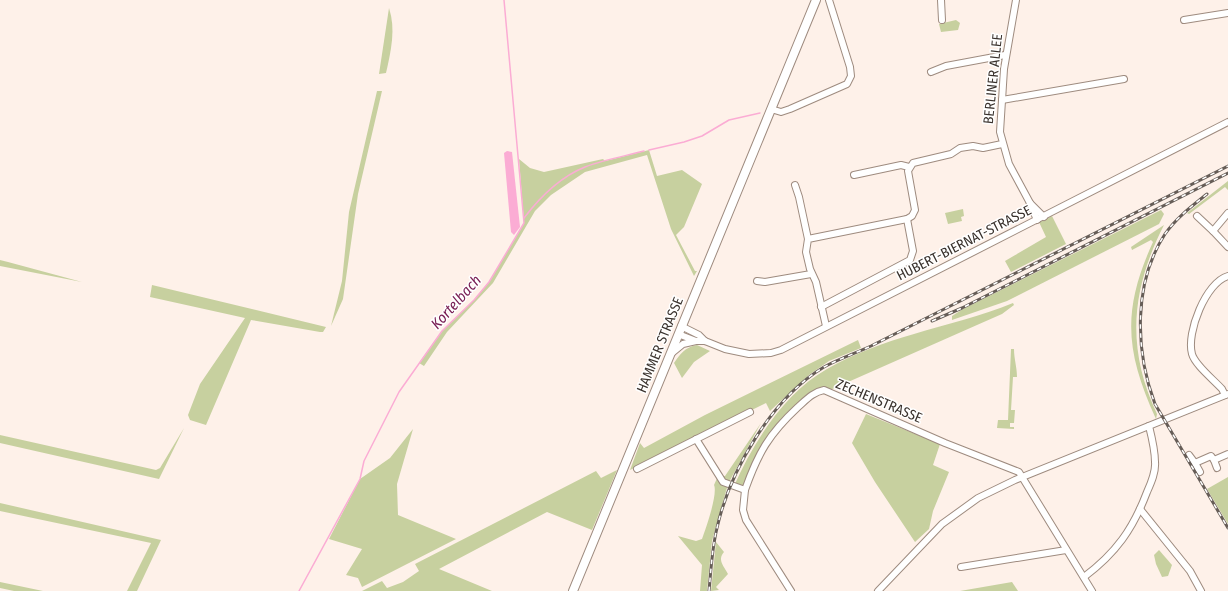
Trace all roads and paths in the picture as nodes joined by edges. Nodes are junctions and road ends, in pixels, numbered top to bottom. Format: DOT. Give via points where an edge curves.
graph roads {
  1 [pos="816,0"];
  2 [pos="828,0"];
  3 [pos="941,0"];
  4 [pos="1016,0"];
  5 [pos="1228,12"];
  6 [pos="942,20"];
  7 [pos="1184,20"];
  8 [pos="1006,55"];
  9 [pos="931,72"];
  10 [pos="1124,79"];
  11 [pos="1002,100"];
  12 [pos="771,109"];
  13 [pos="1228,122"];
  14 [pos="1002,144"];
  15 [pos="909,167"];
  16 [pos="854,175"];
  17 [pos="795,185"];
  18 [pos="1030,203"];
  19 [pos="1228,213"];
  20 [pos="1197,216"];
  21 [pos="1044,217"];
  22 [pos="908,219"];
  23 [pos="1037,220"];
  24 [pos="1213,231"];
  25 [pos="808,239"];
  26 [pos="1228,247"];
  27 [pos="811,274"];
  28 [pos="1228,276"];
  29 [pos="757,281"];
  30 [pos="821,307"];
  31 [pos="826,326"];
  32 [pos="680,330"];
  33 [pos="696,341"];
  34 [pos="705,341"];
  35 [pos="670,356"];
  36 [pos="1226,394"];
  37 [pos="750,412"];
  38 [pos="1149,426"];
  39 [pos="696,440"];
  40 [pos="1228,454"];
  41 [pos="1189,455"];
  42 [pos="1214,460"];
  43 [pos="1195,463"];
  44 [pos="637,468"];
  45 [pos="1217,468"];
  46 [pos="1200,472"];
  47 [pos="1023,477"];
  48 [pos="745,490"];
  49 [pos="1140,509"];
  50 [pos="1066,550"];
  51 [pos="961,567"];
  52 [pos="1084,577"];
  53 [pos="573,591"];
  54 [pos="791,591"];
  55 [pos="878,591"];
  56 [pos="1092,591"];
  57 [pos="1201,591"];
  1 -- 12 [label="main road, HAMMER STRASSE"];
  2 -- 12 [label="street" via="850,67 851,76 847,84 780,112"];
  3 -- 6 [label="street"];
  4 -- 8 [label="street, BERLINER ALLEE"];
  5 -- 7 [label="street"];
  8 -- 9 [label="street" via="946,66"];
  8 -- 11 [label="street, BERLINER ALLEE"];
  10 -- 11 [label="street"];
  11 -- 14 [label="street, BERLINER ALLEE" via="999,124"];
  12 -- 32 [label="main road, HAMMER STRASSE"];
  13 -- 21 [label="street, HUBERT-BIERNAT-STRASSE"];
  14 -- 15 [label="street" via="983,148 960,148 951,154 916,161"];
  14 -- 18 [label="street, BERLINER ALLEE" via="1013,172"];
  15 -- 16 [label="street" via="900,165"];
  15 -- 22 [label="street" via="908,175 915,210"];
  17 -- 25 [label="street" via="800,197"];
  18 -- 21 [label="street, BERLINER ALLEE"];
  18 -- 23 [label="street, BERLINER ALLEE"];
  19 -- 24 [label="street"];
  20 -- 24 [label="street"];
  21 -- 23 [label="street, HUBERT-BIERNAT-STRASSE"];
  22 -- 25 [label="street"];
  22 -- 30 [label="street" via="913,251 910,260"];
  23 -- 31 [label="street, HUBERT-BIERNAT-STRASSE"];
  24 -- 26 [label="street"];
  25 -- 27 [label="street" via="806,252"];
  27 -- 29 [label="street" via="765,282"];
  27 -- 30 [label="street" via="816,282"];
  28 -- 36 [label="street" via="1218,280 1201,305 1191,347 1195,359"];
  30 -- 31 [label="street"];
  31 -- 34 [label="street, HUBERT-BIERNAT-STRASSE" via="781,350 759,354 738,353"];
  32 -- 33 [label="street, HUBERT-BIERNAT-STRASSE"];
  32 -- 34 [label="street, HUBERT-BIERNAT-STRASSE" via="699,335"];
  32 -- 35 [label="main road, HAMMER STRASSE"];
  33 -- 34 [label="street, HUBERT-BIERNAT-STRASSE"];
  33 -- 35 [label="street" via="683,344"];
  35 -- 53 [label="main road, HAMMER STRASSE"];
  36 -- 38 [label="street"];
  37 -- 39 [label="street"];
  38 -- 47 [label="street"];
  38 -- 49 [label="street" via="1156,464"];
  39 -- 44 [label="street"];
  39 -- 48 [label="street" via="723,482"];
  40 -- 42 [label="street"];
  41 -- 43 [label="street"];
  42 -- 43 [label="street" via="1211,456"];
  42 -- 45 [label="street"];
  43 -- 46 [label="street"];
  47 -- 48 [label="street, ZECHENSTRASSE" via="1020,472 945,443 824,390 804,402 765,442"];
  47 -- 50 [label="street"];
  47 -- 55 [label="street" via="987,493 953,514 928,536"];
  48 -- 54 [label="street" via="743,510 746,520"];
  49 -- 52 [label="street" via="1126,537 1101,565"];
  49 -- 57 [label="street" via="1190,571"];
  50 -- 51 [label="street"];
  50 -- 52 [label="street"];
  52 -- 56 [label="street"];
}
